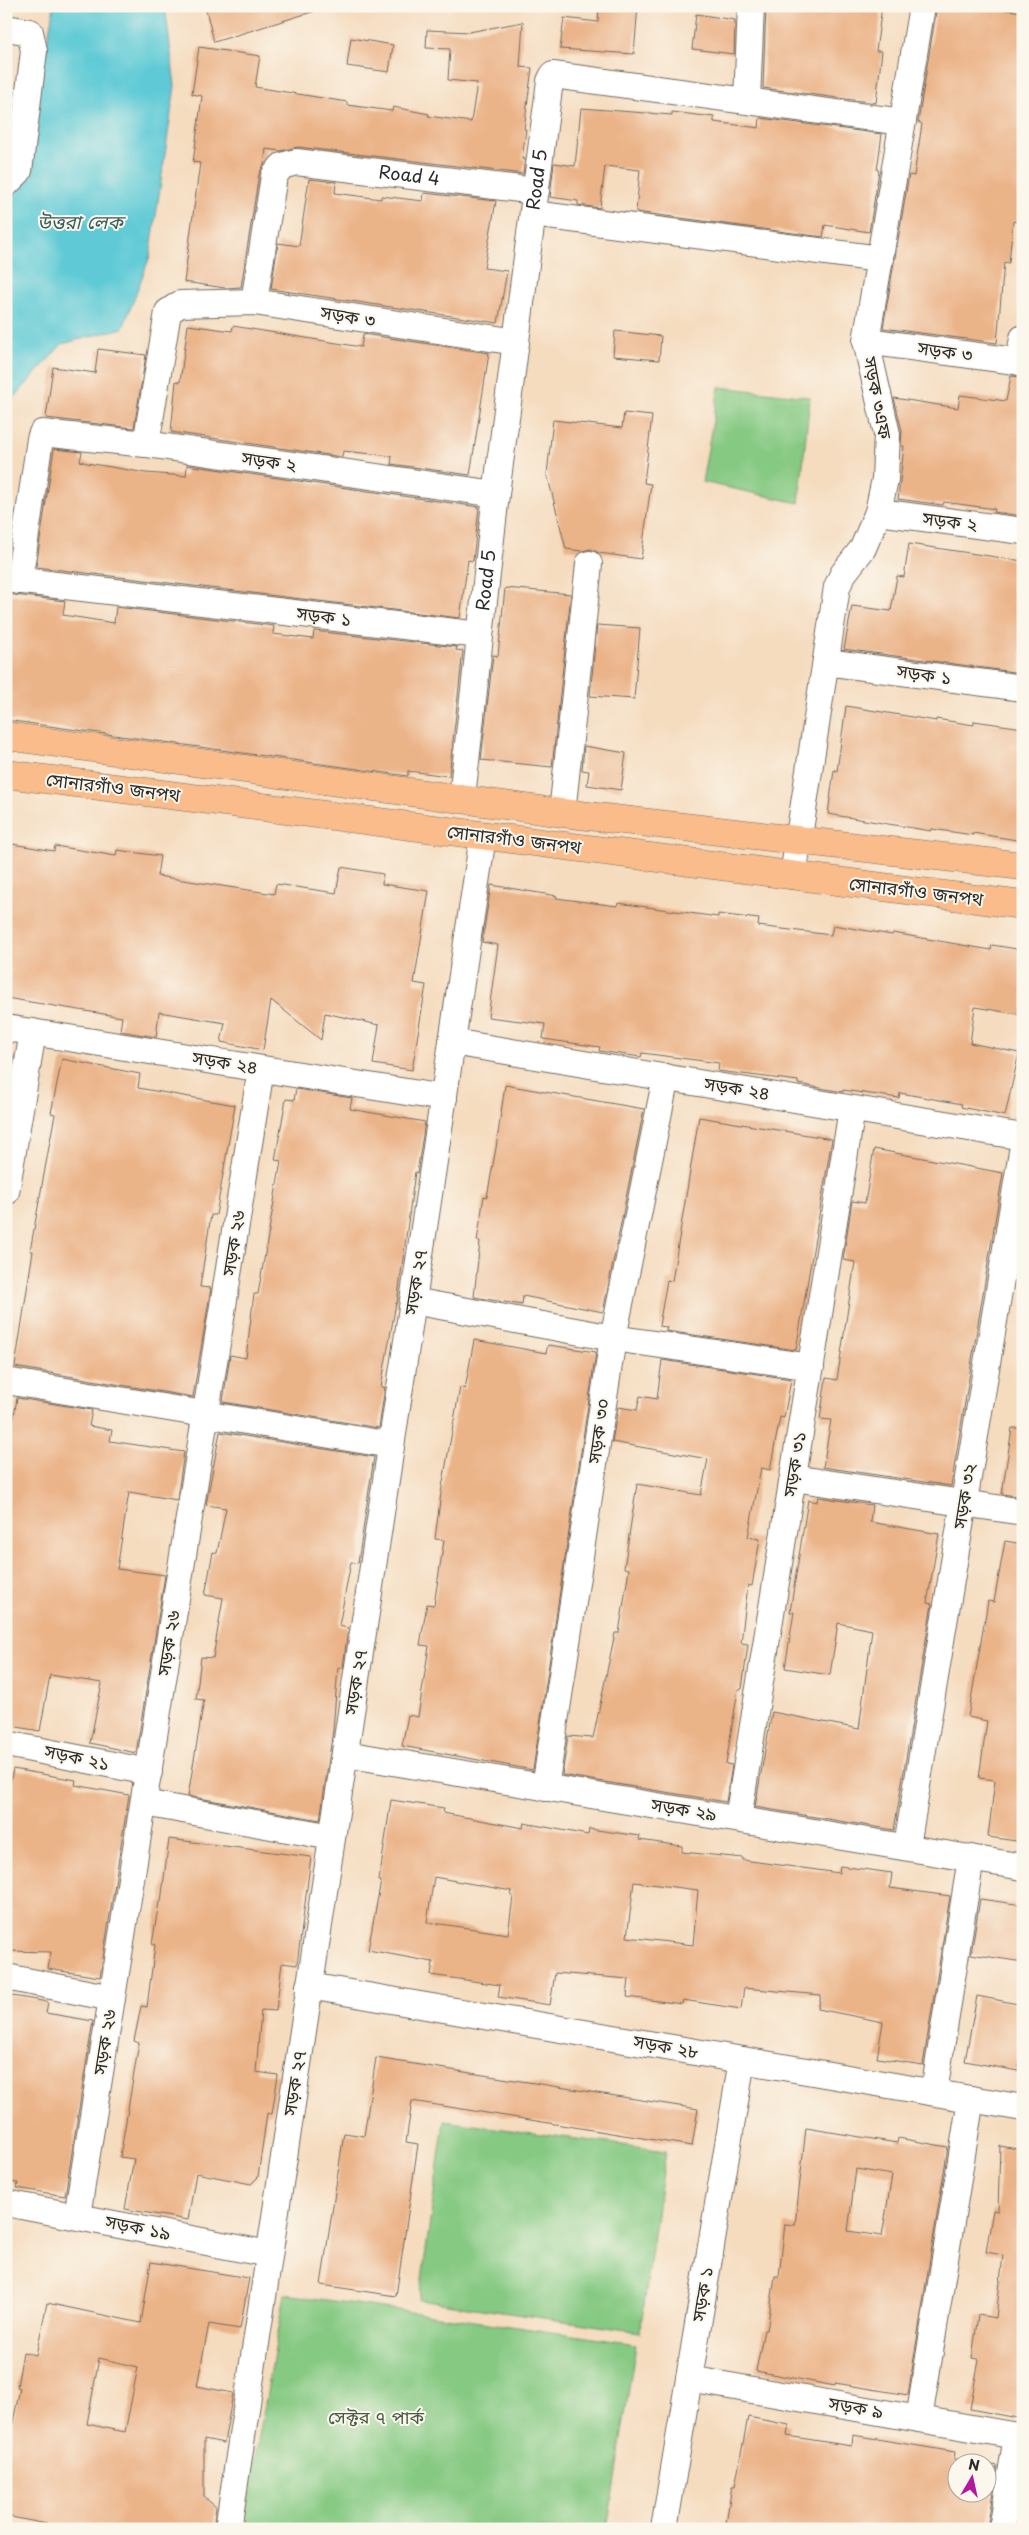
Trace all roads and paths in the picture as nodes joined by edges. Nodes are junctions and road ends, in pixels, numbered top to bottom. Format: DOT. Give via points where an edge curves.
graph roads {
  1 [pos="751,6"];
  2 [pos="922,6"];
  3 [pos="18,30"];
  4 [pos="747,100"];
  5 [pos="903,122"];
  6 [pos="6,184"];
  7 [pos="534,202"];
  8 [pos="880,260"];
  9 [pos="254,302"];
  10 [pos="866,341"];
  11 [pos="516,342"];
  12 [pos="1022,354"];
  13 [pos="146,444"];
  14 [pos="496,494"];
  15 [pos="878,512"];
  16 [pos="1023,531"];
  17 [pos="589,564"];
  18 [pos="13,580"];
  19 [pos="480,635"];
  20 [pos="826,662"];
  21 [pos="1023,688"];
  22 [pos="6,736"];
  23 [pos="6,774"];
  24 [pos="462,797"];
  25 [pos="562,813"];
  26 [pos="483,836"];
  27 [pos="798,839"];
  28 [pos="1023,866"];
  29 [pos="793,876"];
  30 [pos="1023,905"];
  31 [pos="6,1028"];
  32 [pos="33,1032"];
  33 [pos="452,1042"];
  34 [pos="262,1069"];
  35 [pos="666,1078"];
  36 [pos="444,1098"];
  37 [pos="852,1108"];
  38 [pos="1023,1137"];
  39 [pos="1023,1146"];
  40 [pos="6,1192"];
  41 [pos="413,1301"];
  42 [pos="613,1338"];
  43 [pos="811,1367"];
  44 [pos="6,1381"];
  45 [pos="206,1416"];
  46 [pos="391,1446"];
  47 [pos="793,1478"];
  48 [pos="964,1503"];
  49 [pos="1023,1512"];
  50 [pos="6,1744"];
  51 [pos="345,1754"];
  52 [pos="149,1772"];
  53 [pos="545,1788"];
  54 [pos="144,1803"];
  55 [pos="738,1819"];
  56 [pos="332,1837"];
  57 [pos="907,1846"];
  58 [pos="970,1858"];
  59 [pos="1023,1867"];
  60 [pos="6,1977"];
  61 [pos="310,1986"];
  62 [pos="112,1998"];
  63 [pos="742,2060"];
  64 [pos="934,2092"];
  65 [pos="971,2099"];
  66 [pos="1023,2108"];
  67 [pos="7,2205"];
  68 [pos="77,2216"];
  69 [pos="269,2254"];
  70 [pos="689,2379"];
  71 [pos="920,2419"];
  72 [pos="1020,2436"];
  73 [pos="228,2529"];
  74 [pos="664,2529"];
  75 [pos="1002,2529"];
  1 -- 4 [label="street"];
  2 -- 5 [label="street, সড়ক ৩এফ"];
  3 -- 6 [label="street" via="34,51 19,170"];
  4 -- 5 [label="street, Road 5"];
  4 -- 7 [label="street, Road 5" via="553,75"];
  5 -- 8 [label="street, সড়ক ৩এফ"];
  7 -- 8 [label="street, Road 4"];
  7 -- 9 [label="street, Road 4" via="356,168 296,162 282,166 274,176"];
  7 -- 11 [label="street, Road 5"];
  8 -- 10 [label="street, সড়ক ৩এফ"];
  9 -- 11 [label="street, সড়ক ৩"];
  9 -- 13 [label="street, সড়ক ৩" via="180,304 168,312"];
  10 -- 12 [label="street, সড়ক ৩"];
  10 -- 15 [label="street, সড়ক ৩এফ" via="887,434 885,480"];
  11 -- 14 [label="street, Road 5"];
  13 -- 14 [label="street, সড়ক ২"];
  13 -- 18 [label="street, সড়ক ২" via="42,433"];
  14 -- 19 [label="street, Road 5"];
  15 -- 16 [label="street, সড়ক ২"];
  15 -- 20 [label="street, সড়ক ৩এফ" via="863,548 836,587"];
  17 -- 25 [label="street"];
  18 -- 19 [label="street, সড়ক ১"];
  19 -- 24 [label="street"];
  20 -- 21 [label="street, সড়ক ১"];
  20 -- 27 [label="street, সড়ক ৩এফ"];
  22 -- 24 [label="main road, সোনারগাঁও জনপথ"];
  23 -- 26 [label="main road, সোনারগাঁও জনপথ"];
  24 -- 25 [label="main road, সোনারগাঁও জনপথ"];
  25 -- 27 [label="main road, সোনারগাঁও জনপথ"];
  26 -- 29 [label="main road, সোনারগাঁও জনপথ"];
  26 -- 33 [label="street, সড়ক ২৭"];
  27 -- 28 [label="main road, সোনারগাঁও জনপথ"];
  27 -- 29 [label="street, সড়ক ৩এফ"];
  29 -- 30 [label="main road, সোনারগাঁও জনপথ"];
  31 -- 32 [label="street, সড়ক ২৪"];
  32 -- 34 [label="street, সড়ক ২৪"];
  32 -- 40 [label="street"];
  33 -- 35 [label="street, সড়ক ২৪"];
  33 -- 36 [label="street, সড়ক ২৭"];
  34 -- 36 [label="street, সড়ক ২৪"];
  34 -- 45 [label="street, সড়ক ২৬"];
  35 -- 37 [label="street, সড়ক ২৪"];
  35 -- 42 [label="street, সড়ক ৩০"];
  36 -- 41 [label="street, সড়ক ২৭"];
  37 -- 38 [label="street, সড়ক ২৪"];
  37 -- 43 [label="street, সড়ক ৩১"];
  39 -- 48 [label="street, সড়ক ৩২"];
  41 -- 42 [label="street"];
  41 -- 46 [label="street, সড়ক ২৭"];
  42 -- 43 [label="street"];
  42 -- 53 [label="street, সড়ক ৩০"];
  43 -- 47 [label="street, সড়ক ৩১"];
  44 -- 45 [label="street"];
  45 -- 46 [label="street"];
  45 -- 52 [label="street, সড়ক ২৬"];
  46 -- 51 [label="street, সড়ক ২৭"];
  47 -- 48 [label="street"];
  47 -- 55 [label="street, সড়ক ৩১"];
  48 -- 49 [label="street"];
  48 -- 57 [label="street, সড়ক ৩২"];
  50 -- 52 [label="street, সড়ক ২১"];
  51 -- 53 [label="street, সড়ক ২৯"];
  51 -- 56 [label="street, সড়ক ২৭"];
  52 -- 54 [label="street, সড়ক ২৬"];
  53 -- 55 [label="street, সড়ক ২৯"];
  54 -- 56 [label="street"];
  54 -- 62 [label="street, সড়ক ২৬"];
  55 -- 57 [label="street, সড়ক ২৯"];
  56 -- 61 [label="street, সড়ক ২৭"];
  57 -- 58 [label="street, সড়ক ২৯"];
  58 -- 59 [label="street, সড়ক ২৯"];
  58 -- 64 [label="street"];
  60 -- 62 [label="street"];
  61 -- 63 [label="street, সড়ক ২৮"];
  61 -- 69 [label="street, সড়ক ২৭"];
  62 -- 68 [label="street, সড়ক ২৬"];
  63 -- 64 [label="street, সড়ক ২৮"];
  63 -- 70 [label="street, সড়ক ১"];
  64 -- 65 [label="street, সড়ক ২৮"];
  65 -- 66 [label="street, সড়ক ২৮"];
  65 -- 71 [label="street"];
  67 -- 68 [label="street, সড়ক ১৯"];
  68 -- 69 [label="street, সড়ক ১৯"];
  69 -- 73 [label="street, সড়ক ২৭"];
  70 -- 71 [label="street, সড়ক ৯"];
  70 -- 74 [label="street, সড়ক ১"];
  71 -- 72 [label="street, সড়ক ৯"];
  72 -- 75 [label="street"];
}
